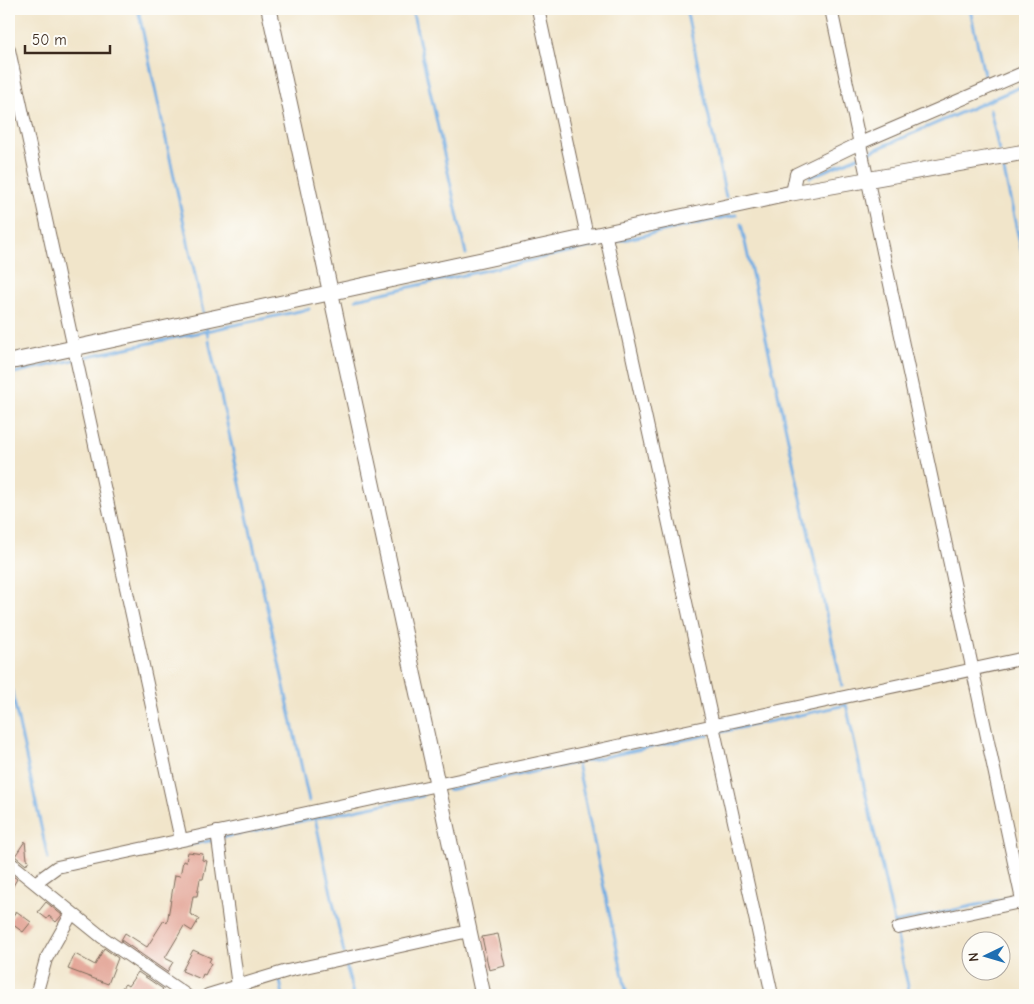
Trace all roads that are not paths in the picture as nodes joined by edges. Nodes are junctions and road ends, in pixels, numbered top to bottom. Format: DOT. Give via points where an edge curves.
graph roads {
  1 [pos="269,9"];
  2 [pos="538,9"];
  3 [pos="831,9"];
  4 [pos="9,50"];
  5 [pos="1025,72"];
  6 [pos="862,151"];
  7 [pos="1025,152"];
  8 [pos="868,179"];
  9 [pos="792,193"];
  10 [pos="605,232"];
  11 [pos="587,236"];
  12 [pos="330,293"];
  13 [pos="75,356"];
  14 [pos="9,362"];
  15 [pos="1025,658"];
  16 [pos="974,669"];
  17 [pos="714,726"];
  18 [pos="438,785"];
  19 [pos="217,832"];
  20 [pos="180,840"];
  21 [pos="9,862"];
  22 [pos="35,883"];
  23 [pos="1022,898"];
  24 [pos="72,912"];
  25 [pos="1025,914"];
  26 [pos="898,928"];
  27 [pos="469,931"];
  28 [pos="238,986"];
  29 [pos="36,995"];
  30 [pos="186,995"];
  31 [pos="208,995"];
  32 [pos="483,995"];
  33 [pos="772,995"];
  1 -- 12 [label="street"];
  2 -- 11 [label="street"];
  3 -- 6 [label="street"];
  4 -- 13 [label="street"];
  5 -- 6 [label="street"];
  6 -- 8 [label="street"];
  6 -- 9 [label="street" via="796,174"];
  7 -- 8 [label="street"];
  8 -- 9 [label="street"];
  8 -- 16 [label="street"];
  9 -- 10 [label="street"];
  10 -- 11 [label="street"];
  10 -- 17 [label="street"];
  11 -- 12 [label="street"];
  12 -- 13 [label="street"];
  12 -- 18 [label="street"];
  13 -- 14 [label="street"];
  13 -- 20 [label="street"];
  15 -- 16 [label="street"];
  16 -- 17 [label="street"];
  16 -- 23 [label="street"];
  17 -- 18 [label="street"];
  17 -- 33 [label="street"];
  18 -- 19 [label="street"];
  18 -- 27 [label="street"];
  19 -- 20 [label="street"];
  19 -- 28 [label="street"];
  20 -- 22 [label="street" via="57,867"];
  21 -- 22 [label="street"];
  22 -- 24 [label="street"];
  23 -- 25 [label="street"];
  23 -- 26 [label="street"];
  24 -- 29 [label="street" via="46,959"];
  24 -- 30 [label="street" via="102,937"];
  27 -- 28 [label="street" via="287,971"];
  27 -- 32 [label="street"];
  28 -- 31 [label="street"];
}
